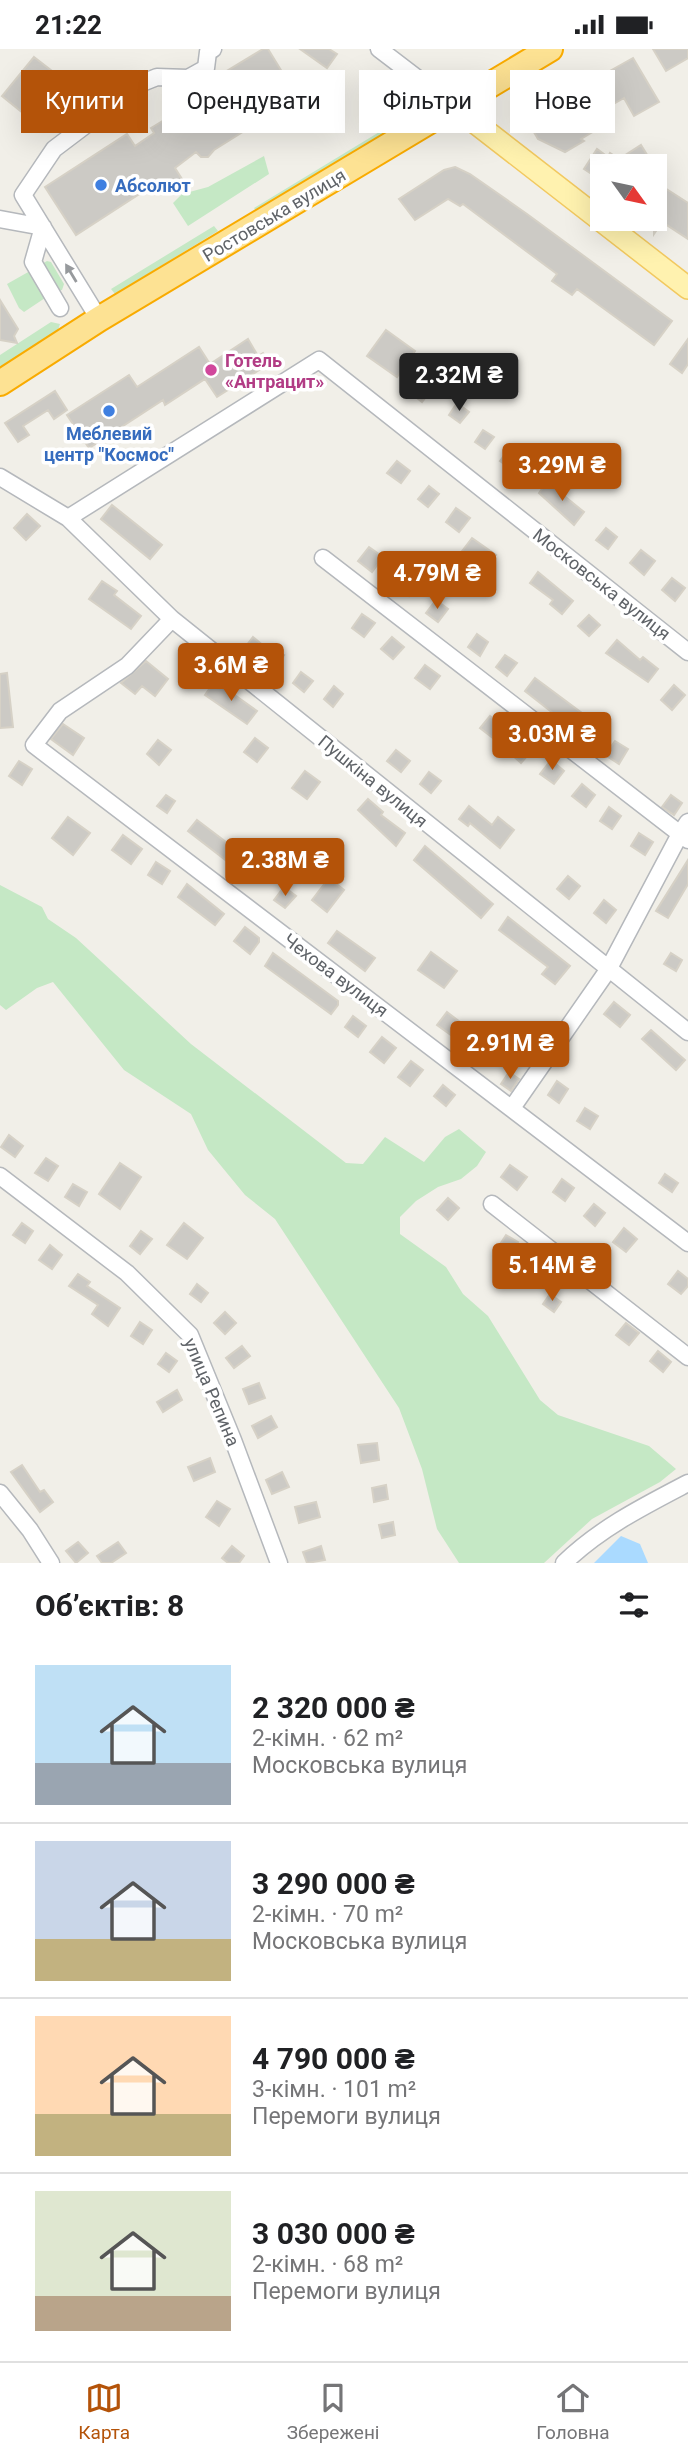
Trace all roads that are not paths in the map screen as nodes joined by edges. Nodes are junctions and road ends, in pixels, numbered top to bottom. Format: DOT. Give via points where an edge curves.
graph roads {
  1 [pos="213,49"];
  2 [pos="379,49"];
  3 [pos="550,49"];
  4 [pos="407,70"];
  5 [pos="496,82"];
  6 [pos="411,133"];
  7 [pos="488,133"];
  8 [pos="0,219"];
  9 [pos="43,227"];
  10 [pos="688,288"];
  11 [pos="60,308"];
  12 [pos="99,319"];
  13 [pos="0,383"];
  14 [pos="0,477"];
  15 [pos="68,518"];
  16 [pos="323,558"];
  17 [pos="172,619"];
  18 [pos="688,652"];
  19 [pos="685,832"];
  20 [pos="608,970"];
  21 [pos="688,1031"];
  22 [pos="512,1108"];
  23 [pos="0,1176"];
  24 [pos="492,1204"];
  25 [pos="688,1243"];
  26 [pos="688,1357"];
  27 [pos="688,1482"];
  28 [pos="0,1493"];
  29 [pos="51,1563"];
  30 [pos="279,1563"];
  31 [pos="564,1563"];
  1 -- 9 [label="street" via="208,52 206,68 188,78 157,77 142,83 116,111 95,118 54,149 23,195"];
  2 -- 4 [label="street"];
  3 -- 5 [label="highway, Ростовська вулиця"];
  6 -- 12 [label="highway, Ростовська вулиця"];
  7 -- 10 [label="main road"];
  8 -- 9 [label="street"];
  9 -- 11 [label="street" via="33,262"];
  12 -- 9 [label="street, one-way"];
  12 -- 13 [label="highway, Ростовська вулиця"];
  14 -- 15 [label="street, Пушкіна вулиця"];
  15 -- 17 [label="street, Пушкіна вулиця"];
  15 -- 18 [label="street, Московська вулиця" via="320,360"];
  16 -- 19 [label="street"];
  17 -- 20 [label="street, Пушкіна вулиця"];
  17 -- 22 [label="street, Чехова вулиця" via="127,666 60,712 34,744"];
  19 -- 20 [label="street"];
  20 -- 21 [label="street, Пушкіна вулиця"];
  20 -- 22 [label="street"];
  22 -- 25 [label="street, Чехова вулиця"];
  23 -- 30 [label="street, улица Репина" via="127,1273 190,1335"];
  24 -- 26 [label="street"];
  27 -- 31 [label="street" via="584,1543"];
  28 -- 29 [label="street"];
}
